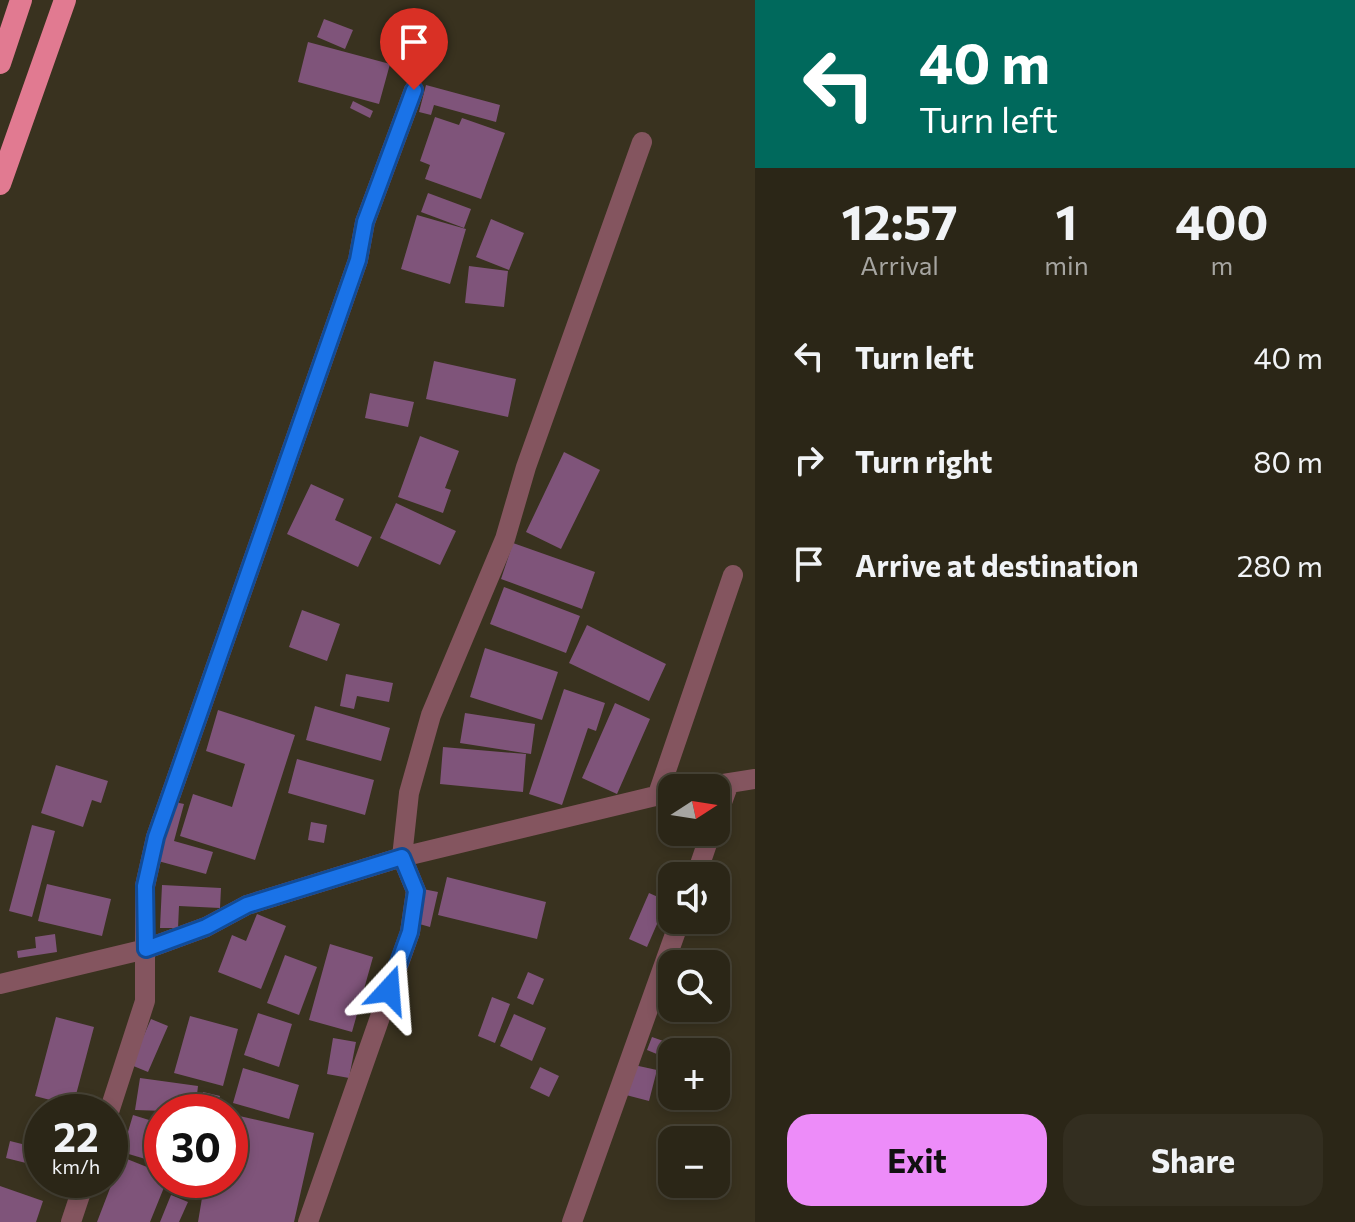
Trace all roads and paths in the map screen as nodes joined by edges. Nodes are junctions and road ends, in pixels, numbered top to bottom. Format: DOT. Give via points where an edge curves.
graph roads {
  1 [pos="21,0"];
  2 [pos="65,0"];
  3 [pos="0,63"];
  4 [pos="414,90"];
  5 [pos="642,142"];
  6 [pos="0,184"];
  7 [pos="733,575"];
  8 [pos="671,774"];
  9 [pos="755,779"];
  10 [pos="730,783"];
  11 [pos="658,795"];
  12 [pos="402,857"];
  13 [pos="675,934"];
  14 [pos="146,949"];
  15 [pos="0,984"];
  16 [pos="115,1094"];
  17 [pos="79,1198"];
  18 [pos="71,1222"];
  19 [pos="308,1222"];
  20 [pos="572,1222"];
  1 -- 3 [label="highway"];
  2 -- 6 [label="highway"];
  4 -- 14 [label="street" via="156,837 145,886"];
  5 -- 12 [label="street" via="505,539 431,715 409,793"];
  7 -- 8 [label="street"];
  9 -- 10 [label="street"];
  11 -- 12 [label="street"];
  12 -- 14 [label="street" via="247,905"];
  12 -- 19 [label="street" via="416,891 410,932"];
  13 -- 20 [label="street"];
  14 -- 15 [label="street"];
  14 -- 16 [label="street" via="145,1001"];
  17 -- 18 [label="street"];
}
